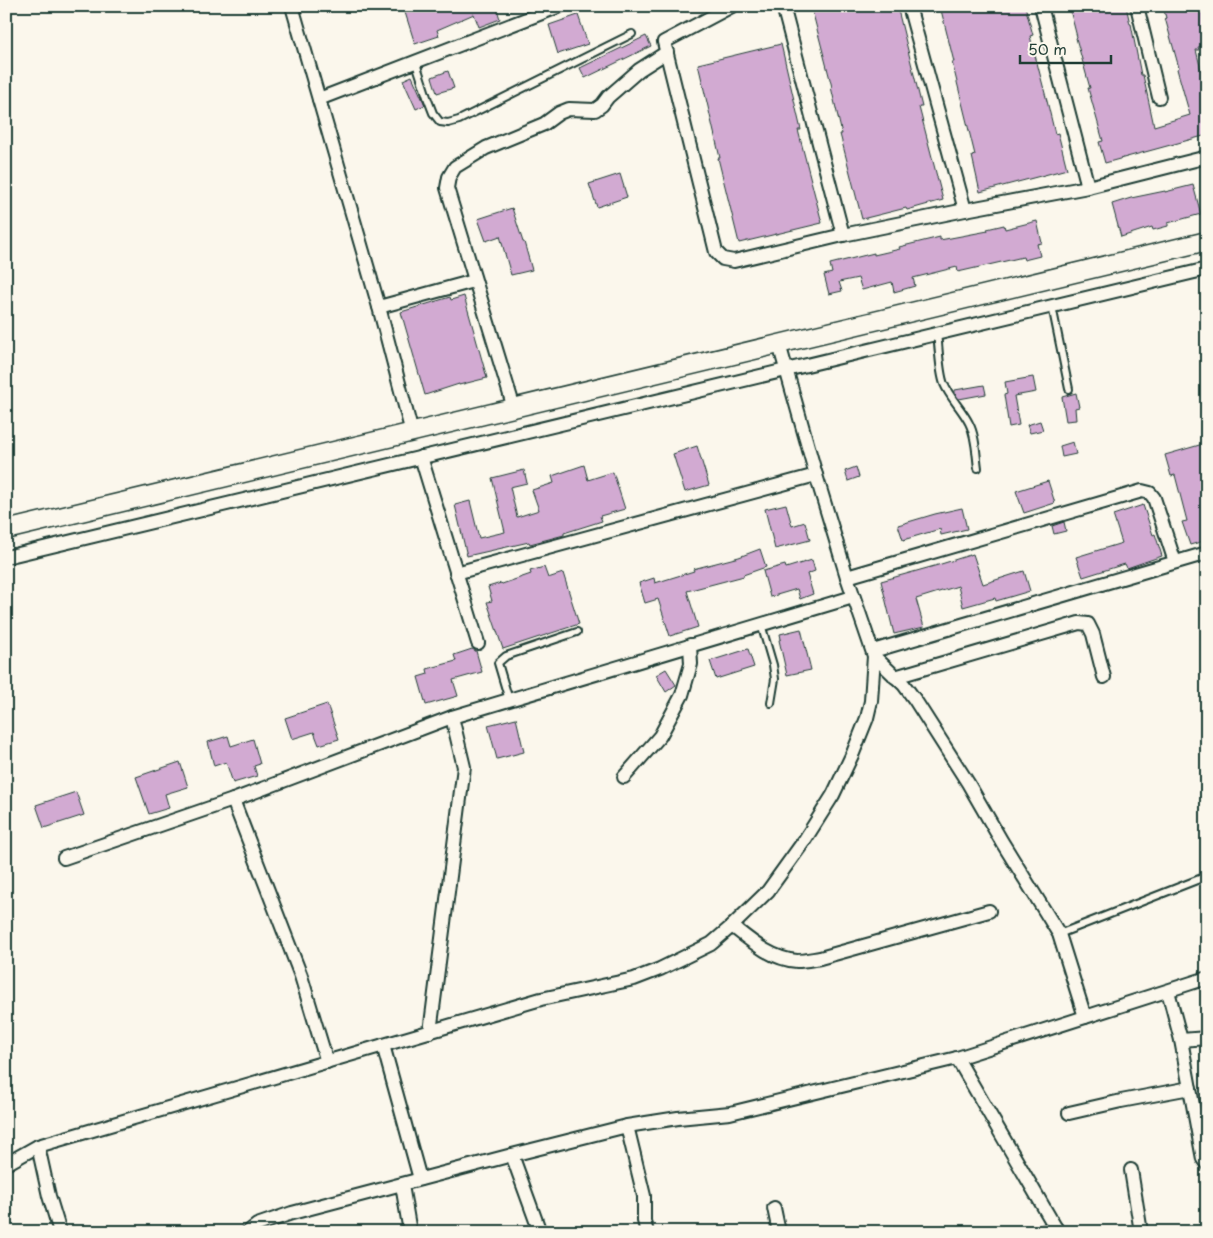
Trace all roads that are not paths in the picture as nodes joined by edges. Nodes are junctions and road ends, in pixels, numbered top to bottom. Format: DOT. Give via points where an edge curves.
graph roads {
  1 [pos="292,6"];
  2 [pos="560,6"];
  3 [pos="732,6"];
  4 [pos="783,6"];
  5 [pos="909,6"];
  6 [pos="1041,6"];
  7 [pos="1137,6"];
  8 [pos="543,9"];
  9 [pos="632,34"];
  10 [pos="667,52"];
  11 [pos="416,62"];
  12 [pos="1159,97"];
  13 [pos="319,99"];
  14 [pos="1207,157"];
  15 [pos="1088,187"];
  16 [pos="965,210"];
  17 [pos="843,236"];
  18 [pos="1207,241"];
  19 [pos="1207,269"];
  20 [pos="474,281"];
  21 [pos="1052,306"];
  22 [pos="379,307"];
  23 [pos="937,334"];
  24 [pos="779,344"];
  25 [pos="786,370"];
  26 [pos="1069,389"];
  27 [pos="514,408"];
  28 [pos="412,433"];
  29 [pos="421,457"];
  30 [pos="978,468"];
  31 [pos="816,476"];
  32 [pos="6,530"];
  33 [pos="1207,553"];
  34 [pos="6,557"];
  35 [pos="1175,562"];
  36 [pos="456,573"];
  37 [pos="847,577"];
  38 [pos="852,596"];
  39 [pos="761,624"];
  40 [pos="577,632"];
  41 [pos="478,643"];
  42 [pos="690,645"];
  43 [pos="874,653"];
  44 [pos="896,677"];
  45 [pos="1104,677"];
  46 [pos="509,700"];
  47 [pos="771,703"];
  48 [pos="452,717"];
  49 [pos="624,777"];
  50 [pos="233,800"];
  51 [pos="64,858"];
  52 [pos="1207,876"];
  53 [pos="989,911"];
  54 [pos="732,926"];
  55 [pos="1060,934"];
  56 [pos="1207,978"];
  57 [pos="1168,991"];
  58 [pos="1085,1017"];
  59 [pos="430,1032"];
  60 [pos="1207,1038"];
  61 [pos="1181,1040"];
  62 [pos="383,1046"];
  63 [pos="957,1058"];
  64 [pos="328,1062"];
  65 [pos="1190,1088"];
  66 [pos="1069,1113"];
  67 [pos="627,1126"];
  68 [pos="38,1146"];
  69 [pos="512,1155"];
  70 [pos="7,1162"];
  71 [pos="1207,1164"];
  72 [pos="1131,1170"];
  73 [pos="420,1179"];
  74 [pos="402,1185"];
  75 [pos="774,1208"];
  76 [pos="1057,1230"];
  77 [pos="60,1232"];
  78 [pos="248,1232"];
  79 [pos="410,1232"];
  80 [pos="540,1232"];
  81 [pos="647,1232"];
  82 [pos="779,1232"];
  83 [pos="1042,1232"];
  84 [pos="1141,1232"];
  1 -- 13 [label="street"];
  2 -- 8 [label="street"];
  3 -- 10 [label="street" via="664,42"];
  4 -- 17 [label="street"];
  5 -- 16 [label="street"];
  6 -- 15 [label="street"];
  7 -- 12 [label="street"];
  8 -- 11 [label="street"];
  9 -- 11 [label="lane" via="448,123 440,122 433,113"];
  10 -- 17 [label="street" via="716,252 723,259 734,261"];
  10 -- 20 [label="street" via="639,70 595,110 569,109 559,113 544,124 486,148 455,167 447,188"];
  11 -- 13 [label="street"];
  13 -- 22 [label="street"];
  14 -- 15 [label="street"];
  15 -- 16 [label="street"];
  16 -- 17 [label="street"];
  18 -- 24 [label="main road"];
  19 -- 21 [label="street"];
  20 -- 22 [label="street"];
  20 -- 27 [label="street"];
  21 -- 23 [label="street"];
  21 -- 26 [label="lane"];
  22 -- 28 [label="street"];
  23 -- 25 [label="street"];
  23 -- 30 [label="lane" via="943,381 948,394 970,424"];
  24 -- 25 [label="street"];
  24 -- 27 [label="main road"];
  25 -- 29 [label="street"];
  25 -- 31 [label="street"];
  27 -- 28 [label="main road"];
  28 -- 32 [label="main road"];
  29 -- 34 [label="street"];
  29 -- 36 [label="street"];
  31 -- 36 [label="street"];
  31 -- 37 [label="street"];
  33 -- 35 [label="street"];
  35 -- 37 [label="street" via="1154,498 1142,491"];
  35 -- 43 [label="street"];
  36 -- 41 [label="street"];
  37 -- 38 [label="street"];
  38 -- 39 [label="street"];
  38 -- 43 [label="street"];
  39 -- 42 [label="street"];
  39 -- 47 [label="lane" via="775,679"];
  40 -- 46 [label="lane" via="501,659 498,663"];
  42 -- 46 [label="street"];
  42 -- 49 [label="street" via="691,664 682,694 660,736"];
  43 -- 44 [label="street"];
  43 -- 54 [label="street" via="868,718 833,795 768,891"];
  44 -- 45 [label="street" via="1079,623 1088,624 1093,634"];
  44 -- 55 [label="street" via="915,700 968,783"];
  46 -- 48 [label="street"];
  48 -- 50 [label="street"];
  48 -- 59 [label="street" via="464,767"];
  50 -- 51 [label="street"];
  50 -- 64 [label="street" via="301,976"];
  52 -- 55 [label="lane"];
  53 -- 54 [label="street" via="820,958 797,961 759,948"];
  54 -- 59 [label="street" via="711,944 660,969 541,999"];
  55 -- 58 [label="street"];
  56 -- 57 [label="street"];
  57 -- 58 [label="street"];
  57 -- 61 [label="street"];
  58 -- 63 [label="street"];
  59 -- 62 [label="street"];
  60 -- 61 [label="street"];
  61 -- 65 [label="street"];
  62 -- 64 [label="street"];
  62 -- 73 [label="street"];
  63 -- 67 [label="street" via="730,1113"];
  63 -- 76 [label="street"];
  64 -- 68 [label="street"];
  65 -- 66 [label="street"];
  65 -- 71 [label="street" via="1203,1159"];
  67 -- 69 [label="street"];
  67 -- 81 [label="street" via="644,1196"];
  68 -- 70 [label="street"];
  68 -- 77 [label="street"];
  69 -- 73 [label="street"];
  69 -- 80 [label="street"];
  72 -- 84 [label="street"];
  73 -- 74 [label="street"];
  74 -- 78 [label="street" via="292,1213"];
  74 -- 79 [label="street"];
  75 -- 82 [label="street"];
  76 -- 83 [label="street"];
}
